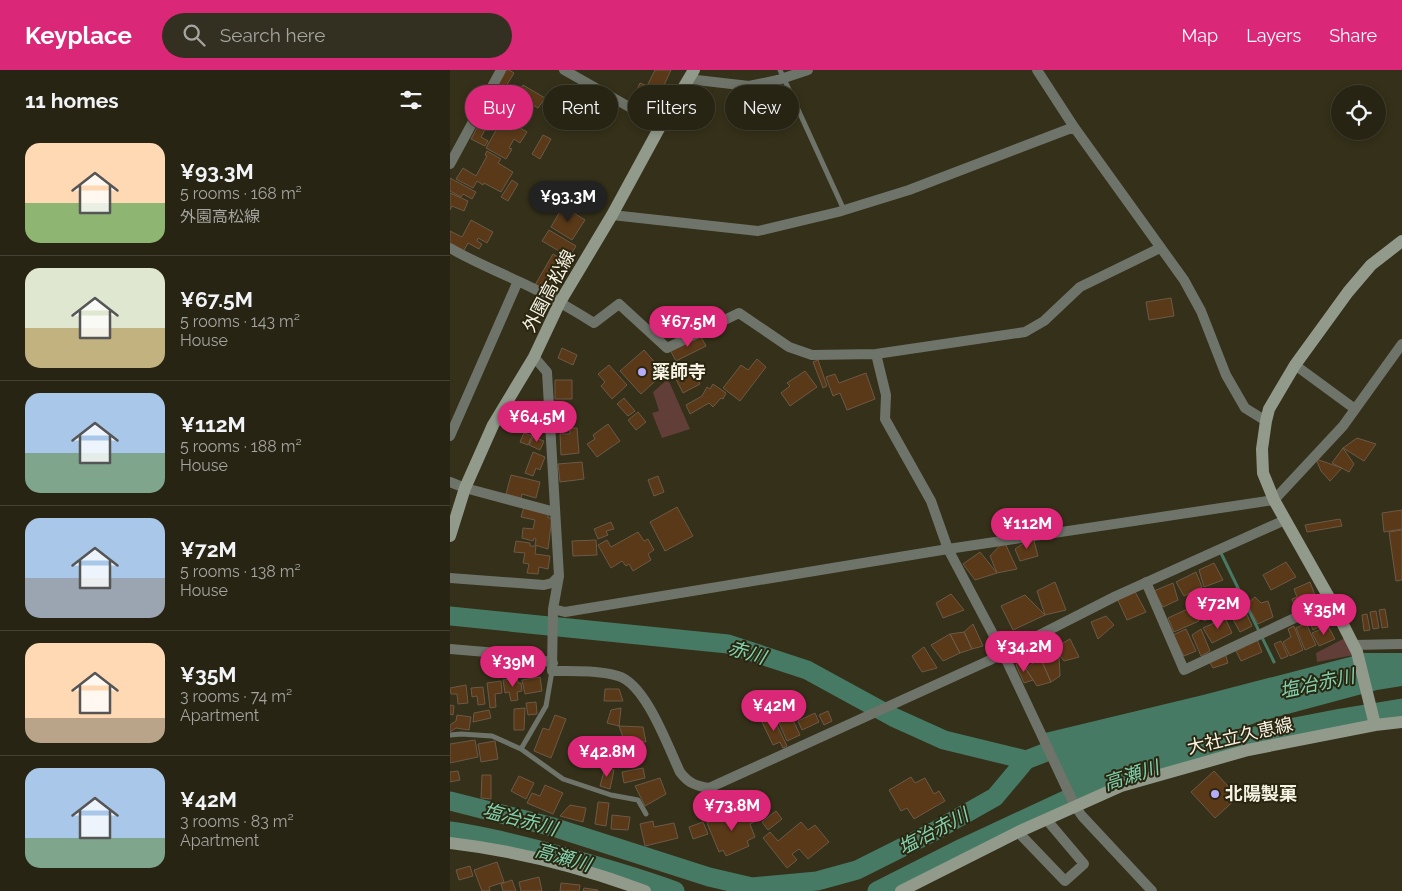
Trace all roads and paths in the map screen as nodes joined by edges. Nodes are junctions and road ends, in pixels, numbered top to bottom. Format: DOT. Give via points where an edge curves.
graph roads {
  1 [pos="501,70"];
  2 [pos="564,70"];
  3 [pos="808,70"];
  4 [pos="1038,70"];
  5 [pos="782,74"];
  6 [pos="691,75"];
  7 [pos="628,106"];
  8 [pos="1074,127"];
  9 [pos="658,130"];
  10 [pos="450,164"];
  11 [pos="844,210"];
  12 [pos="612,215"];
  13 [pos="1402,241"];
  14 [pos="450,248"];
  15 [pos="1160,248"];
  16 [pos="518,281"];
  17 [pos="560,302"];
  18 [pos="1402,344"];
  19 [pos="876,354"];
  20 [pos="534,357"];
  21 [pos="1295,365"];
  22 [pos="1356,409"];
  23 [pos="1266,421"];
  24 [pos="450,436"];
  25 [pos="450,482"];
  26 [pos="465,488"];
  27 [pos="1274,500"];
  28 [pos="554,512"];
  29 [pos="1285,520"];
  30 [pos="450,536"];
  31 [pos="948,549"];
  32 [pos="559,576"];
  33 [pos="450,578"];
  34 [pos="1146,582"];
  35 [pos="1331,600"];
  36 [pos="553,609"];
  37 [pos="1402,644"];
  38 [pos="1355,648"];
  39 [pos="450,649"];
  40 [pos="1003,653"];
  41 [pos="552,667"];
  42 [pos="1402,722"];
  43 [pos="1375,724"];
  44 [pos="450,735"];
  45 [pos="521,749"];
  46 [pos="1075,806"];
  47 [pos="646,814"];
  48 [pos="1046,819"];
  49 [pos="1018,832"];
  50 [pos="450,843"];
  51 [pos="644,891"];
  52 [pos="901,891"];
  53 [pos="1152,891"];
  1 -- 10 [label="street"];
  2 -- 7 [label="street"];
  3 -- 5 [label="street"];
  4 -- 8 [label="street"];
  5 -- 6 [label="street" via="749,86"];
  5 -- 11 [label="lane"];
  8 -- 11 [label="street" via="928,184"];
  8 -- 15 [label="street"];
  9 -- 12 [label="main road, 外園高松線"];
  11 -- 12 [label="street" via="758,231"];
  12 -- 17 [label="main road, 外園高松線"];
  13 -- 21 [label="main road" via="1371,265"];
  14 -- 16 [label="street"];
  15 -- 19 [label="street" via="1080,287 1044,321 1025,332"];
  15 -- 23 [label="street" via="1184,280 1201,311 1223,368 1245,408"];
  16 -- 17 [label="street"];
  16 -- 24 [label="street"];
  17 -- 19 [label="street" via="594,323 619,304 667,348 740,313 789,347 812,356"];
  17 -- 20 [label="main road, 外園高松線"];
  18 -- 22 [label="street"];
  19 -- 31 [label="street" via="886,395 885,419 931,501"];
  20 -- 26 [label="main road, 外園高松線" via="493,425"];
  20 -- 28 [label="street" via="547,372"];
  21 -- 22 [label="street"];
  21 -- 23 [label="main road" via="1269,409"];
  22 -- 27 [label="street"];
  23 -- 27 [label="main road" via="1263,473"];
  25 -- 26 [label="street"];
  26 -- 28 [label="street"];
  26 -- 30 [label="main road, 外園高松線"];
  27 -- 29 [label="main road"];
  27 -- 31 [label="street"];
  28 -- 32 [label="street"];
  29 -- 34 [label="street"];
  29 -- 35 [label="main road"];
  31 -- 36 [label="street" via="565,612"];
  31 -- 40 [label="street"];
  32 -- 33 [label="street" via="544,585"];
  32 -- 36 [label="street"];
  34 -- 35 [label="street" via="1184,670"];
  34 -- 40 [label="street"];
  35 -- 38 [label="main road"];
  36 -- 41 [label="street"];
  37 -- 38 [label="street"];
  38 -- 43 [label="main road"];
  39 -- 41 [label="street" via="522,655"];
  40 -- 41 [label="street" via="709,788 686,780 680,772 645,699 633,684 619,676"];
  40 -- 46 [label="street"];
  41 -- 45 [label="lane" via="546,706"];
  42 -- 43 [label="main road, 大社立久恵線"];
  43 -- 46 [label="main road, 大社立久恵線" via="1200,762 1121,786"];
  44 -- 45 [label="lane" via="492,736"];
  45 -- 47 [label="lane" via="564,779 611,796 638,800"];
  46 -- 48 [label="main road, 大社立久恵線"];
  46 -- 53 [label="street"];
  48 -- 49 [label="main road, 大社立久恵線"];
  48 -- 49 [label="street" via="1084,864 1065,881"];
  49 -- 52 [label="main road, 大社立久恵線"];
  50 -- 51 [label="main road" via="526,855 608,877"];
}
